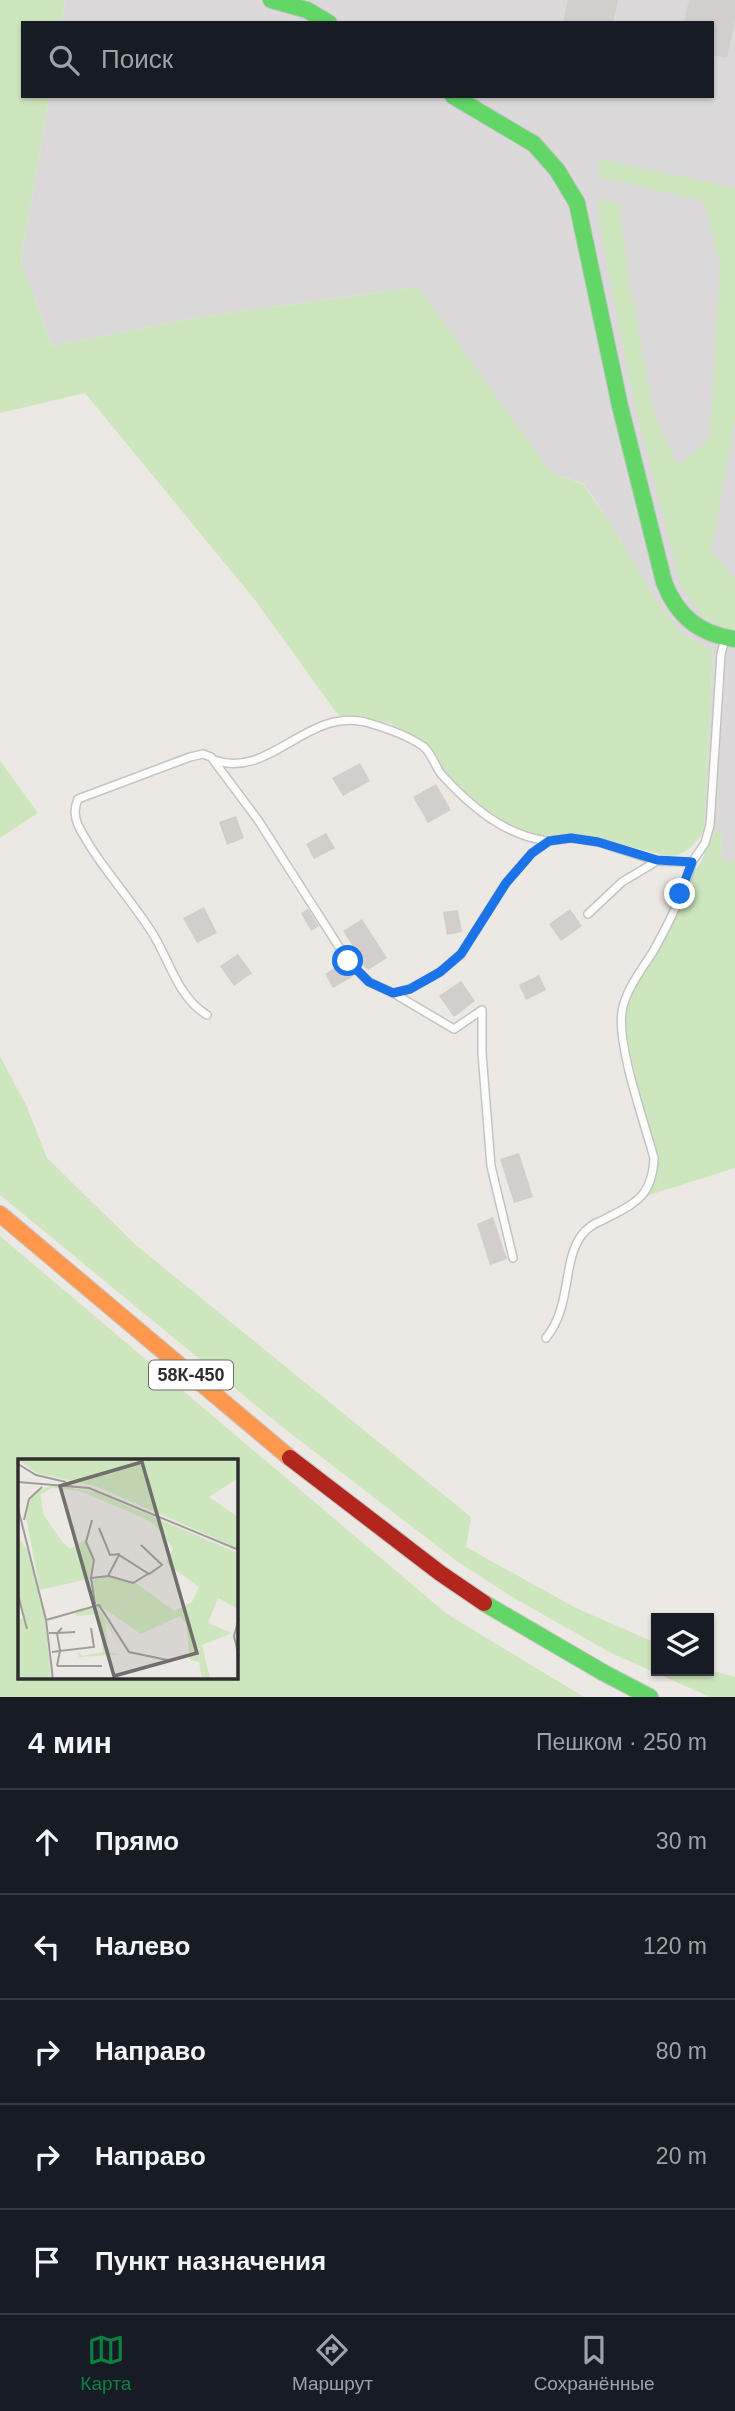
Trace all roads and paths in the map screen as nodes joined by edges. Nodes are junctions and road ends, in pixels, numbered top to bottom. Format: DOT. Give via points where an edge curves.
graph roads {
  1 [pos="271,0"];
  2 [pos="326,21"];
  3 [pos="456,98"];
  4 [pos="730,639"];
  5 [pos="213,760"];
  6 [pos="549,841"];
  7 [pos="657,860"];
  8 [pos="692,862"];
  9 [pos="588,914"];
  10 [pos="393,993"];
  11 [pos="207,1015"];
  12 [pos="0,1214"];
  13 [pos="513,1258"];
  14 [pos="546,1338"];
  15 [pos="649,1696"];
  1 -- 2 [label="main road" via="307,10"];
  3 -- 4 [label="main road" via="534,144 577,203 629,452 666,587 677,611 692,625"];
  4 -- 8 [label="lane" via="721,654 710,825"];
  5 -- 6 [label="lane" via="242,764 314,727 362,721 425,748 440,773 491,820 528,838"];
  5 -- 10 [label="lane" via="348,961 369,982"];
  5 -- 11 [label="lane" via="203,754 190,757 78,799 75,806 78,825 152,931 177,981 196,1008"];
  6 -- 7 [label="lane" via="598,842"];
  6 -- 10 [label="lane" via="506,883 461,954 440,972"];
  7 -- 8 [label="lane"];
  7 -- 9 [label="lane" via="622,882"];
  8 -- 14 [label="lane" via="661,936 622,1008 625,1052 654,1158 653,1173 643,1197 582,1234 560,1314"];
  10 -- 13 [label="lane" via="454,1030 482,1010 491,1166"];
  12 -- 15 [label="main road, 58К-450" via="386,1533 501,1614"];
}
